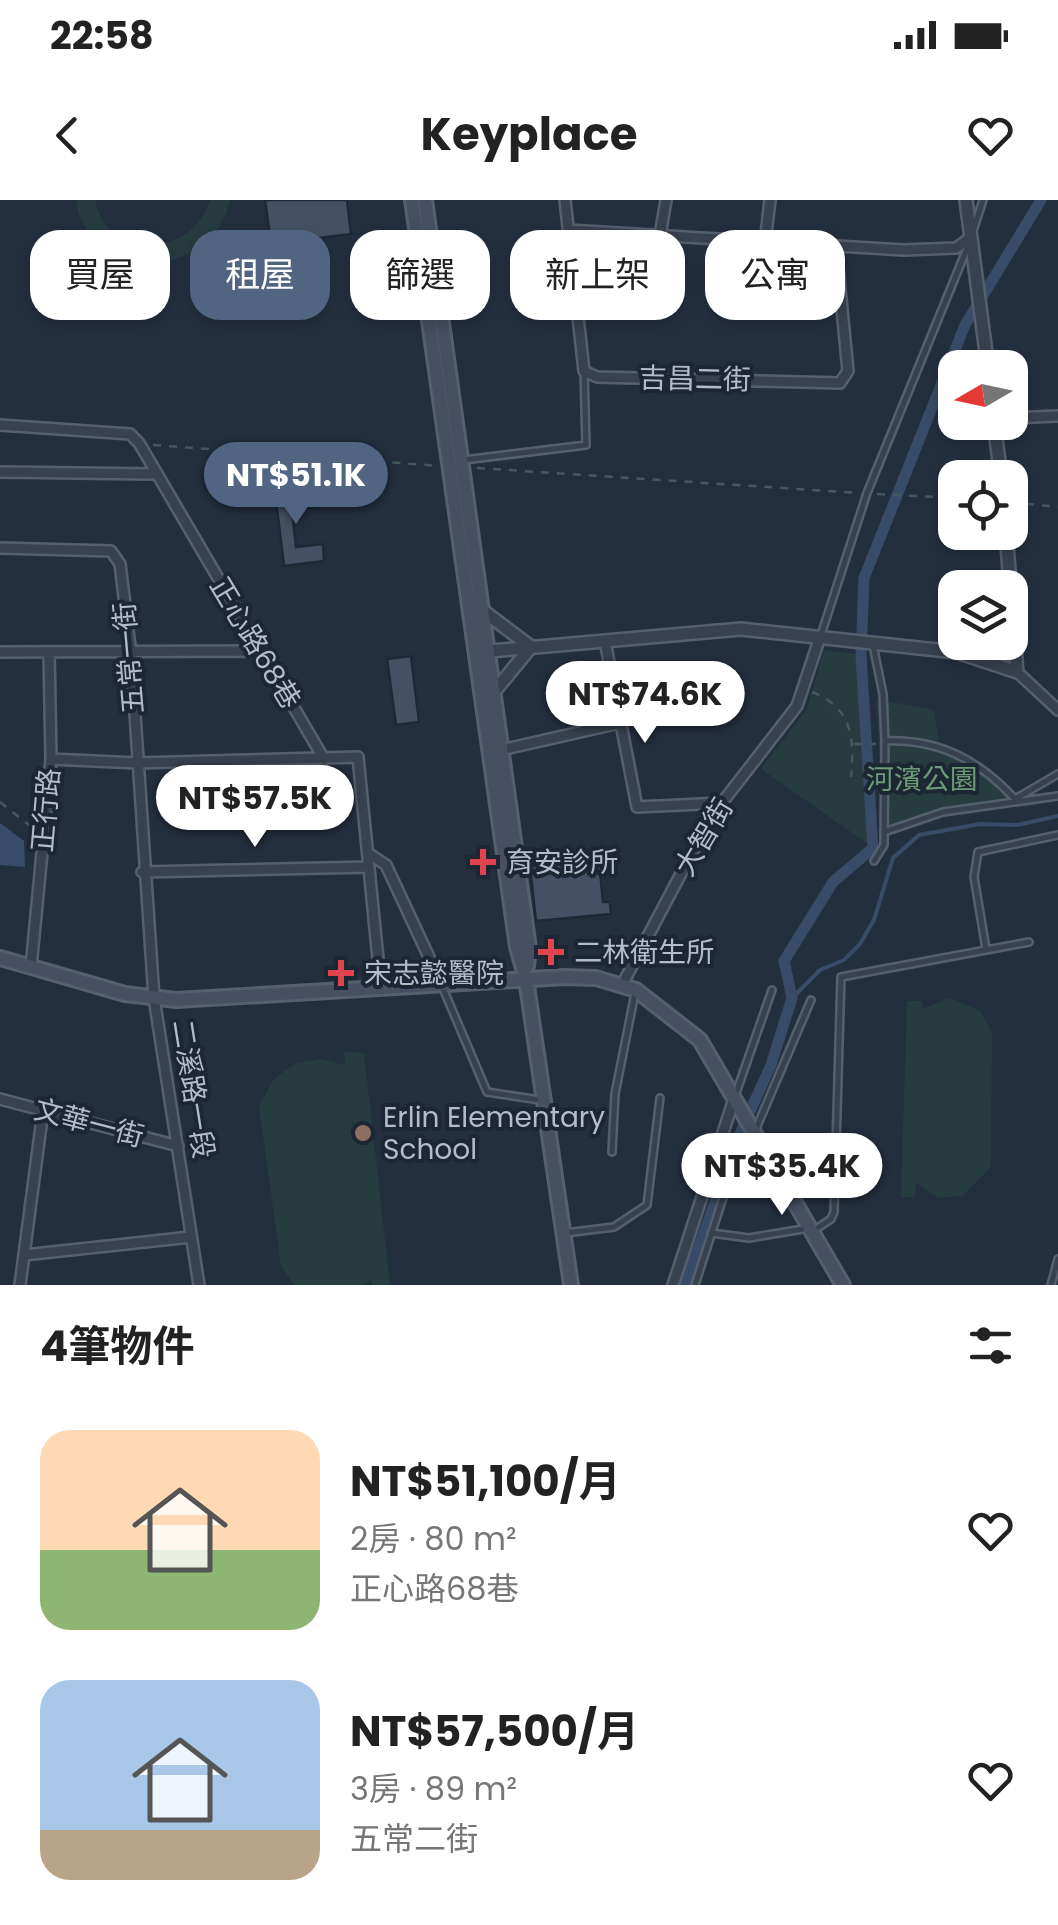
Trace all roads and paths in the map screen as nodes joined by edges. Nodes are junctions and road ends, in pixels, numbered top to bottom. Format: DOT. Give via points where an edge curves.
graph roads {
  1 [pos="412,200"];
  2 [pos="425,200"];
  3 [pos="565,200"];
  4 [pos="666,200"];
  5 [pos="770,200"];
  6 [pos="966,200"];
  7 [pos="984,200"];
  8 [pos="569,230"];
  9 [pos="661,230"];
  10 [pos="767,230"];
  11 [pos="970,238"];
  12 [pos="845,247"];
  13 [pos="579,320"];
  14 [pos="843,320"];
  15 [pos="986,350"];
  16 [pos="584,371"];
  17 [pos="1058,416"];
  18 [pos="1028,417"];
  19 [pos="0,425"];
  20 [pos="139,443"];
  21 [pos="457,464"];
  22 [pos="0,472"];
  23 [pos="154,474"];
  24 [pos="867,493"];
  25 [pos="938,497"];
  26 [pos="1028,504"];
  27 [pos="1058,506"];
  28 [pos="0,548"];
  29 [pos="482,610"];
  30 [pos="819,640"];
  31 [pos="604,641"];
  32 [pos="873,644"];
  33 [pos="531,647"];
  34 [pos="938,650"];
  35 [pos="260,651"];
  36 [pos="0,652"];
  37 [pos="49,652"];
  38 [pos="482,652"];
  39 [pos="130,654"];
  40 [pos="980,660"];
  41 [pos="1016,660"];
  42 [pos="1017,672"];
  43 [pos="806,690"];
  44 [pos="493,693"];
  45 [pos="1058,710"];
  46 [pos="620,724"];
  47 [pos="884,741"];
  48 [pos="874,744"];
  49 [pos="853,745"];
  50 [pos="501,750"];
  51 [pos="324,758"];
  52 [pos="51,759"];
  53 [pos="136,763"];
  54 [pos="1058,774"];
  55 [pos="851,777"];
  56 [pos="1058,796"];
  57 [pos="1015,799"];
  58 [pos="0,802"];
  59 [pos="722,803"];
  60 [pos="884,832"];
  61 [pos="44,836"];
  62 [pos="1058,836"];
  63 [pos="368,852"];
  64 [pos="874,861"];
  65 [pos="369,867"];
  66 [pos="142,872"];
  67 [pos="1029,942"];
  68 [pos="986,948"];
  69 [pos="0,958"];
  70 [pos="31,967"];
  71 [pos="526,979"];
  72 [pos="442,985"];
  73 [pos="381,988"];
  74 [pos="629,988"];
  75 [pos="772,990"];
  76 [pos="154,998"];
  77 [pos="810,1000"];
  78 [pos="542,1096"];
  79 [pos="735,1097"];
  80 [pos="660,1098"];
  81 [pos="0,1100"];
  82 [pos="43,1111"];
  83 [pos="755,1131"];
  84 [pos="178,1146"];
  85 [pos="612,1152"];
  86 [pos="812,1229"];
  87 [pos="710,1233"];
  88 [pos="562,1234"];
  89 [pos="190,1237"];
  90 [pos="24,1255"];
  91 [pos="1058,1259"];
  92 [pos="20,1285"];
  93 [pos="200,1285"];
  94 [pos="571,1285"];
  95 [pos="673,1285"];
  96 [pos="698,1285"];
  97 [pos="843,1285"];
  98 [pos="1051,1285"];
  1 -- 21 [label="main road"];
  2 -- 21 [label="main road"];
  3 -- 8 [label="street"];
  4 -- 9 [label="street"];
  5 -- 10 [label="street"];
  6 -- 11 [label="street"];
  7 -- 11 [label="lane"];
  11 -- 12 [label="street" via="956,248"];
  11 -- 15 [label="street"];
  11 -- 24 [label="lane"];
  13 -- 16 [label="street"];
  14 -- 16 [label="street, 吉昌二街" via="848,370 840,383 596,377"];
  16 -- 21 [label="lane" via="586,446"];
  17 -- 18 [label="street"];
  19 -- 20 [label="street" via="130,434"];
  20 -- 21 [label="path"];
  20 -- 23 [label="street, 正心路68巷"];
  21 -- 24 [label="path"];
  21 -- 29 [label="main road"];
  21 -- 38 [label="main road"];
  22 -- 23 [label="street"];
  23 -- 35 [label="street, 正心路68巷"];
  24 -- 25 [label="path"];
  24 -- 30 [label="lane"];
  26 -- 27 [label="path"];
  28 -- 39 [label="street, 五常一街" via="111,551 120,564"];
  29 -- 33 [label="street"];
  29 -- 38 [label="main road"];
  30 -- 31 [label="street" via="741,629"];
  30 -- 32 [label="street"];
  30 -- 59 [label="street, 大智街" via="797,706"];
  31 -- 33 [label="street"];
  31 -- 46 [label="street"];
  32 -- 34 [label="street"];
  32 -- 47 [label="lane"];
  33 -- 38 [label="street"];
  33 -- 44 [label="street"];
  35 -- 39 [label="street"];
  35 -- 51 [label="street, 正心路68巷"];
  36 -- 37 [label="street"];
  37 -- 39 [label="street"];
  37 -- 52 [label="street, 正行路"];
  38 -- 44 [label="main road"];
  38 -- 71 [label="main road"];
  39 -- 53 [label="street, 五常一街"];
  40 -- 42 [label="street"];
  41 -- 42 [label="street"];
  42 -- 45 [label="street"];
  43 -- 49 [label="path" via="842,712"];
  44 -- 50 [label="main road"];
  46 -- 50 [label="street"];
  46 -- 59 [label="street" via="637,807"];
  47 -- 57 [label="lane" via="913,740 956,752 991,773"];
  47 -- 60 [label="lane"];
  48 -- 49 [label="path"];
  49 -- 55 [label="path"];
  50 -- 71 [label="main road" via="528,948"];
  51 -- 53 [label="street"];
  51 -- 63 [label="street" via="358,757"];
  52 -- 53 [label="street"];
  52 -- 61 [label="street, 正行路"];
  53 -- 66 [label="street, 五常一街"];
  54 -- 57 [label="lane"];
  56 -- 57 [label="lane" via="1036,803"];
  57 -- 60 [label="lane"];
  58 -- 61 [label="path"];
  59 -- 74 [label="street, 大智街"];
  60 -- 64 [label="lane"];
  61 -- 70 [label="street, 正行路"];
  62 -- 68 [label="lane" via="978,852 974,877"];
  63 -- 65 [label="street"];
  63 -- 72 [label="street" via="386,864"];
  65 -- 66 [label="street"];
  65 -- 73 [label="street"];
  66 -- 76 [label="street, 五常一街"];
  67 -- 68 [label="lane"];
  68 -- 86 [label="lane" via="841,977 834,1212"];
  69 -- 70 [label="main road, 二溪路一段"];
  70 -- 76 [label="main road, 二溪路一段"];
  71 -- 72 [label="main road"];
  71 -- 74 [label="main road" via="596,978"];
  71 -- 78 [label="main road"];
  72 -- 73 [label="main road"];
  72 -- 78 [label="lane" via="487,1092"];
  73 -- 76 [label="main road"];
  74 -- 79 [label="main road" via="700,1040"];
  74 -- 85 [label="lane"];
  75 -- 79 [label="lane"];
  76 -- 84 [label="street, 二溪路一段"];
  77 -- 83 [label="lane"];
  78 -- 88 [label="main road"];
  79 -- 83 [label="main road"];
  79 -- 95 [label="street"];
  80 -- 88 [label="lane" via="647,1206 614,1227"];
  81 -- 82 [label="street, 文華一街"];
  82 -- 84 [label="street, 文華一街"];
  82 -- 90 [label="street"];
  83 -- 86 [label="main road"];
  83 -- 87 [label="lane"];
  84 -- 89 [label="street, 二溪路一段"];
  86 -- 87 [label="lane" via="749,1238"];
  86 -- 97 [label="main road"];
  87 -- 96 [label="lane"];
  88 -- 94 [label="main road"];
  89 -- 90 [label="street"];
  89 -- 93 [label="street, 二溪路一段"];
  90 -- 92 [label="street"];
  91 -- 98 [label="lane"];
}
